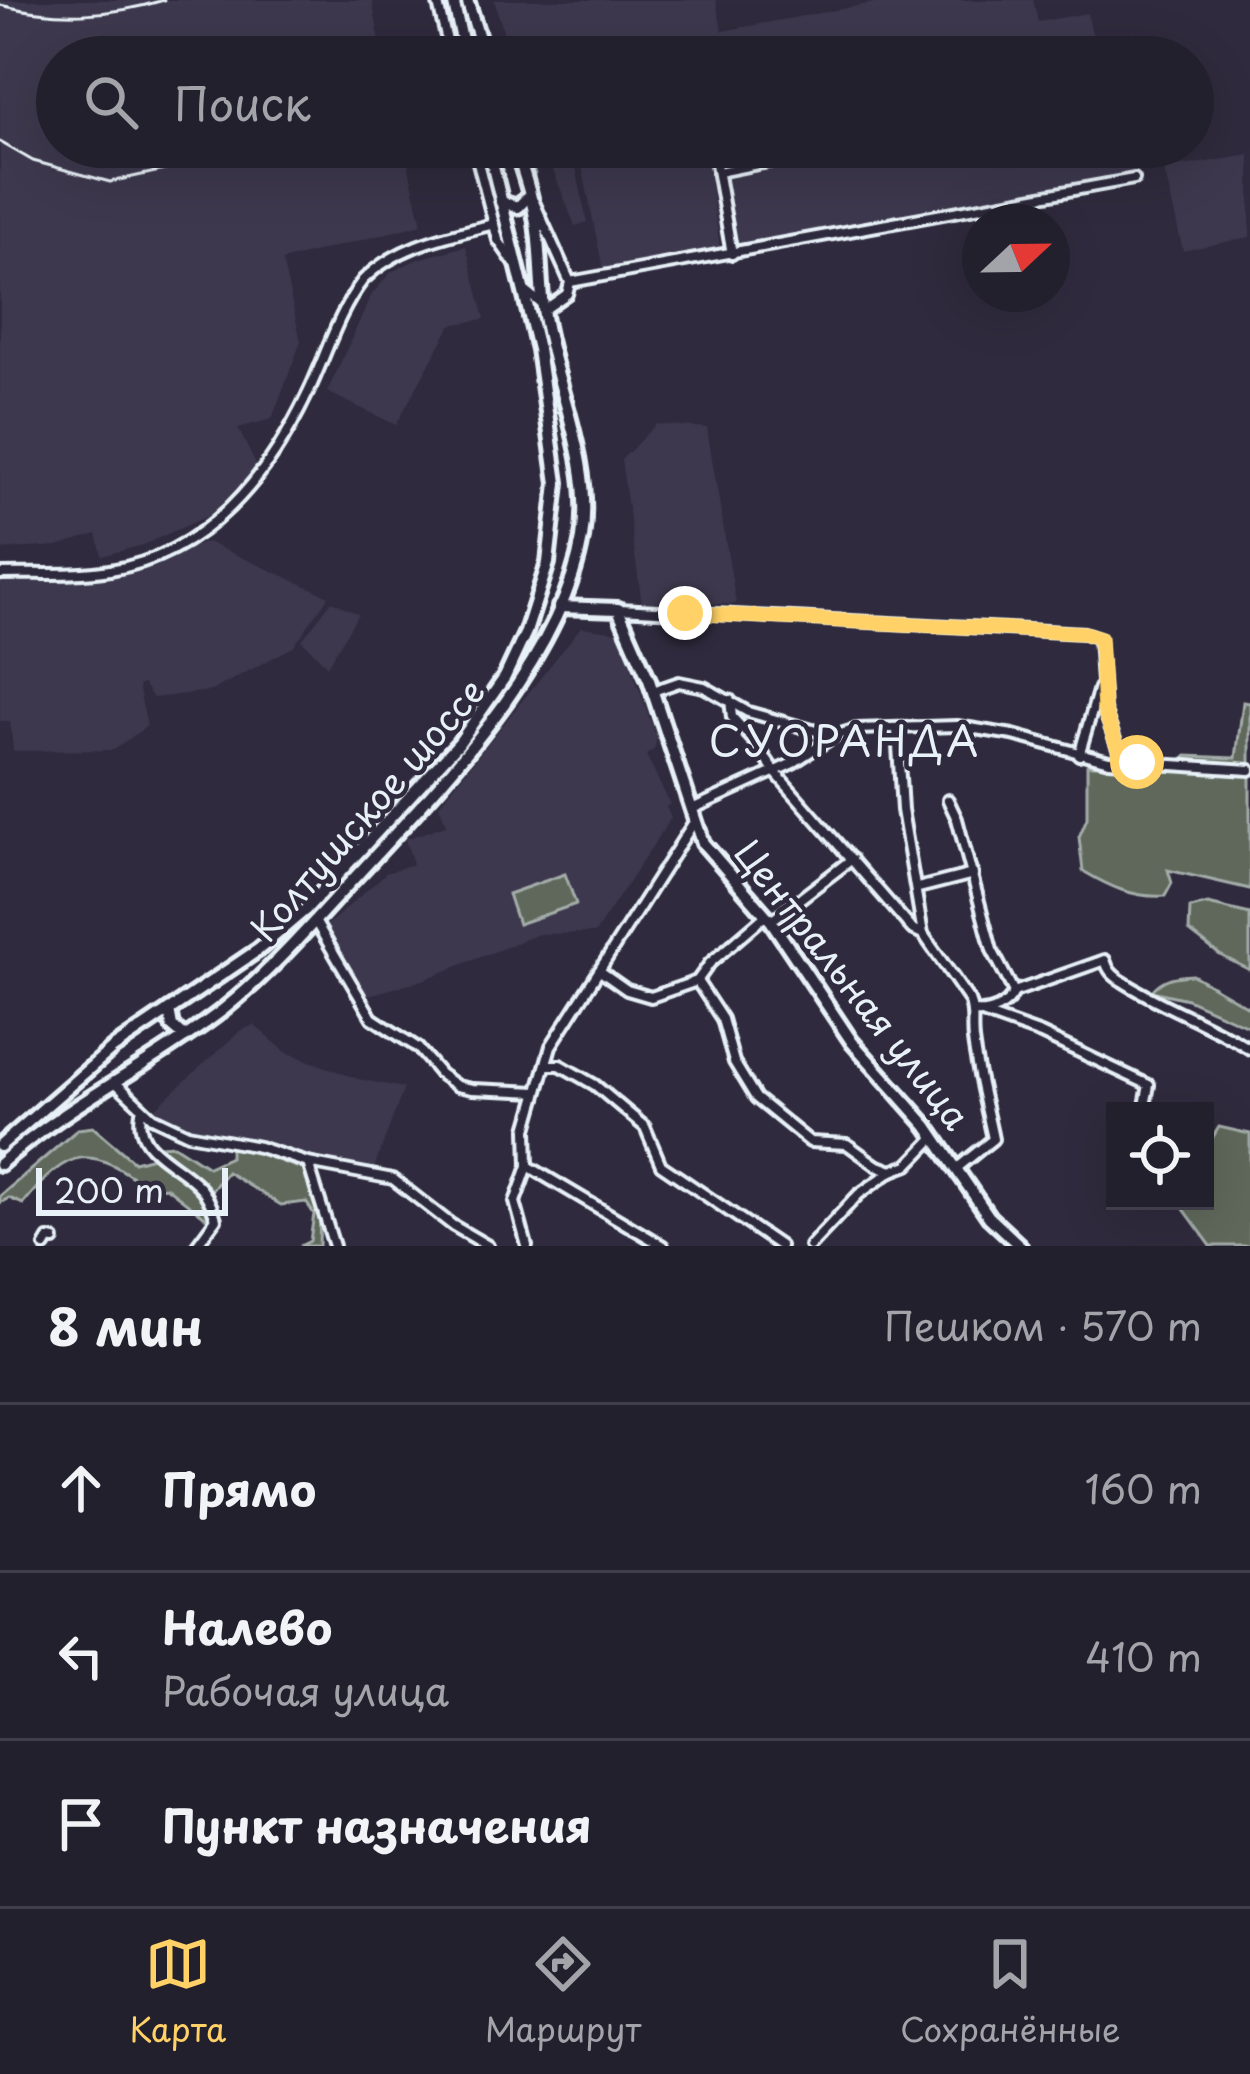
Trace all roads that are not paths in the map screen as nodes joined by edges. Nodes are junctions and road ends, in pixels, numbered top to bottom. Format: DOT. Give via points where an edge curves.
graph roads {
  1 [pos="437,0"];
  2 [pos="453,0"];
  3 [pos="467,0"];
  4 [pos="446,36"];
  5 [pos="461,36"];
  6 [pos="478,36"];
  7 [pos="479,168"];
  8 [pos="493,168"];
  9 [pos="522,168"];
  10 [pos="717,168"];
  11 [pos="738,168"];
  12 [pos="718,172"];
  13 [pos="1134,179"];
  14 [pos="530,195"];
  15 [pos="502,202"];
  16 [pos="494,224"];
  17 [pos="732,254"];
  18 [pos="518,266"];
  19 [pos="570,282"];
  20 [pos="524,290"];
  21 [pos="543,307"];
  22 [pos="0,574"];
  23 [pos="559,607"];
  24 [pos="618,609"];
  25 [pos="1100,686"];
  26 [pos="653,691"];
  27 [pos="729,699"];
  28 [pos="897,730"];
  29 [pos="834,736"];
  30 [pos="1078,755"];
  31 [pos="1123,762"];
  32 [pos="1250,770"];
  33 [pos="775,772"];
  34 [pos="948,800"];
  35 [pos="692,816"];
  36 [pos="852,859"];
  37 [pos="973,874"];
  38 [pos="918,888"];
  39 [pos="768,918"];
  40 [pos="315,921"];
  41 [pos="923,934"];
  42 [pos="600,970"];
  43 [pos="697,981"];
  44 [pos="1014,992"];
  45 [pos="169,1010"];
  46 [pos="978,1012"];
  47 [pos="185,1036"];
  48 [pos="1250,1048"];
  49 [pos="546,1065"];
  50 [pos="114,1081"];
  51 [pos="537,1092"];
  52 [pos="1146,1102"];
  53 [pos="142,1108"];
  54 [pos="934,1137"];
  55 [pos="0,1146"];
  56 [pos="308,1163"];
  57 [pos="0,1164"];
  58 [pos="528,1166"];
  59 [pos="956,1169"];
  60 [pos="892,1171"];
  61 [pos="475,1243"];
  62 [pos="196,1246"];
  63 [pos="334,1246"];
  64 [pos="488,1246"];
  65 [pos="527,1246"];
  66 [pos="663,1246"];
  67 [pos="780,1246"];
  68 [pos="810,1246"];
  69 [pos="1019,1246"];
  1 -- 4 [label="street"];
  2 -- 5 [label="main road"];
  3 -- 6 [label="main road"];
  7 -- 16 [label="street"];
  8 -- 15 [label="main road, Колтушское шоссе"];
  9 -- 14 [label="main road, Колтушское шоссе"];
  10 -- 12 [label="street"];
  11 -- 12 [label="street"];
  12 -- 17 [label="street"];
  13 -- 17 [label="street"];
  14 -- 15 [label="main road" via="518,207"];
  14 -- 19 [label="street"];
  14 -- 21 [label="main road, Колтушское шоссе"];
  15 -- 18 [label="main road, Колтушское шоссе"];
  16 -- 18 [label="street"];
  16 -- 22 [label="street" via="410,248 363,280 272,460 214,524 111,570"];
  17 -- 19 [label="street"];
  18 -- 20 [label="main road, Колтушское шоссе"];
  19 -- 21 [label="street" via="560,301"];
  20 -- 21 [label="street"];
  20 -- 45 [label="main road, Колтушское шоссе" via="555,453 557,512 540,593 506,677 459,743 305,910"];
  21 -- 23 [label="main road, Колтушское шоссе" via="584,508"];
  23 -- 24 [label="main road"];
  23 -- 40 [label="main road, Колтушское шоссе" via="484,730"];
  24 -- 25 [label="street" via="1084,633 1100,638"];
  24 -- 26 [label="main road, Центральная улица"];
  25 -- 30 [label="street"];
  25 -- 31 [label="street"];
  26 -- 27 [label="street" via="679,682"];
  26 -- 35 [label="main road, Центральная улица"];
  27 -- 29 [label="street"];
  27 -- 33 [label="street" via="732,717"];
  28 -- 29 [label="street"];
  28 -- 30 [label="street" via="982,728"];
  28 -- 38 [label="street"];
  29 -- 33 [label="street"];
  30 -- 31 [label="street"];
  31 -- 32 [label="street"];
  33 -- 35 [label="street"];
  33 -- 36 [label="street"];
  34 -- 37 [label="street"];
  35 -- 39 [label="main road, Центральная улица" via="720,866"];
  35 -- 42 [label="street"];
  36 -- 39 [label="street"];
  36 -- 41 [label="street"];
  37 -- 38 [label="street"];
  37 -- 44 [label="street" via="992,950"];
  38 -- 41 [label="street"];
  39 -- 43 [label="street"];
  39 -- 54 [label="main road, Центральная улица" via="852,1042"];
  40 -- 47 [label="main road, Колтушское шоссе" via="254,983"];
  40 -- 51 [label="street" via="372,1018 418,1048 440,1074 472,1089"];
  41 -- 46 [label="street"];
  42 -- 43 [label="street" via="651,997"];
  42 -- 49 [label="street"];
  43 -- 60 [label="street" via="756,1098 811,1142 847,1144"];
  44 -- 46 [label="street" via="1006,1004"];
  44 -- 48 [label="street" via="1105,959 1123,982"];
  45 -- 47 [label="main road"];
  45 -- 55 [label="main road, Колтушское шоссе"];
  46 -- 52 [label="street" via="1149,1085"];
  46 -- 59 [label="street" via="971,1030 993,1139"];
  47 -- 50 [label="main road, Колтушское шоссе"];
  49 -- 51 [label="street"];
  49 -- 67 [label="street" via="595,1085 645,1127 661,1166"];
  50 -- 53 [label="street"];
  50 -- 57 [label="main road, Колтушское шоссе"];
  51 -- 58 [label="street"];
  53 -- 56 [label="street" via="188,1134"];
  53 -- 62 [label="street" via="142,1138 212,1204 217,1219"];
  54 -- 59 [label="main road, Центральная улица"];
  54 -- 60 [label="street" via="908,1166"];
  56 -- 61 [label="street" via="393,1179"];
  56 -- 63 [label="street"];
  58 -- 65 [label="street" via="515,1202"];
  58 -- 66 [label="street"];
  59 -- 69 [label="main road, Центральная улица"];
  60 -- 68 [label="street"];
  61 -- 64 [label="street"];
}
